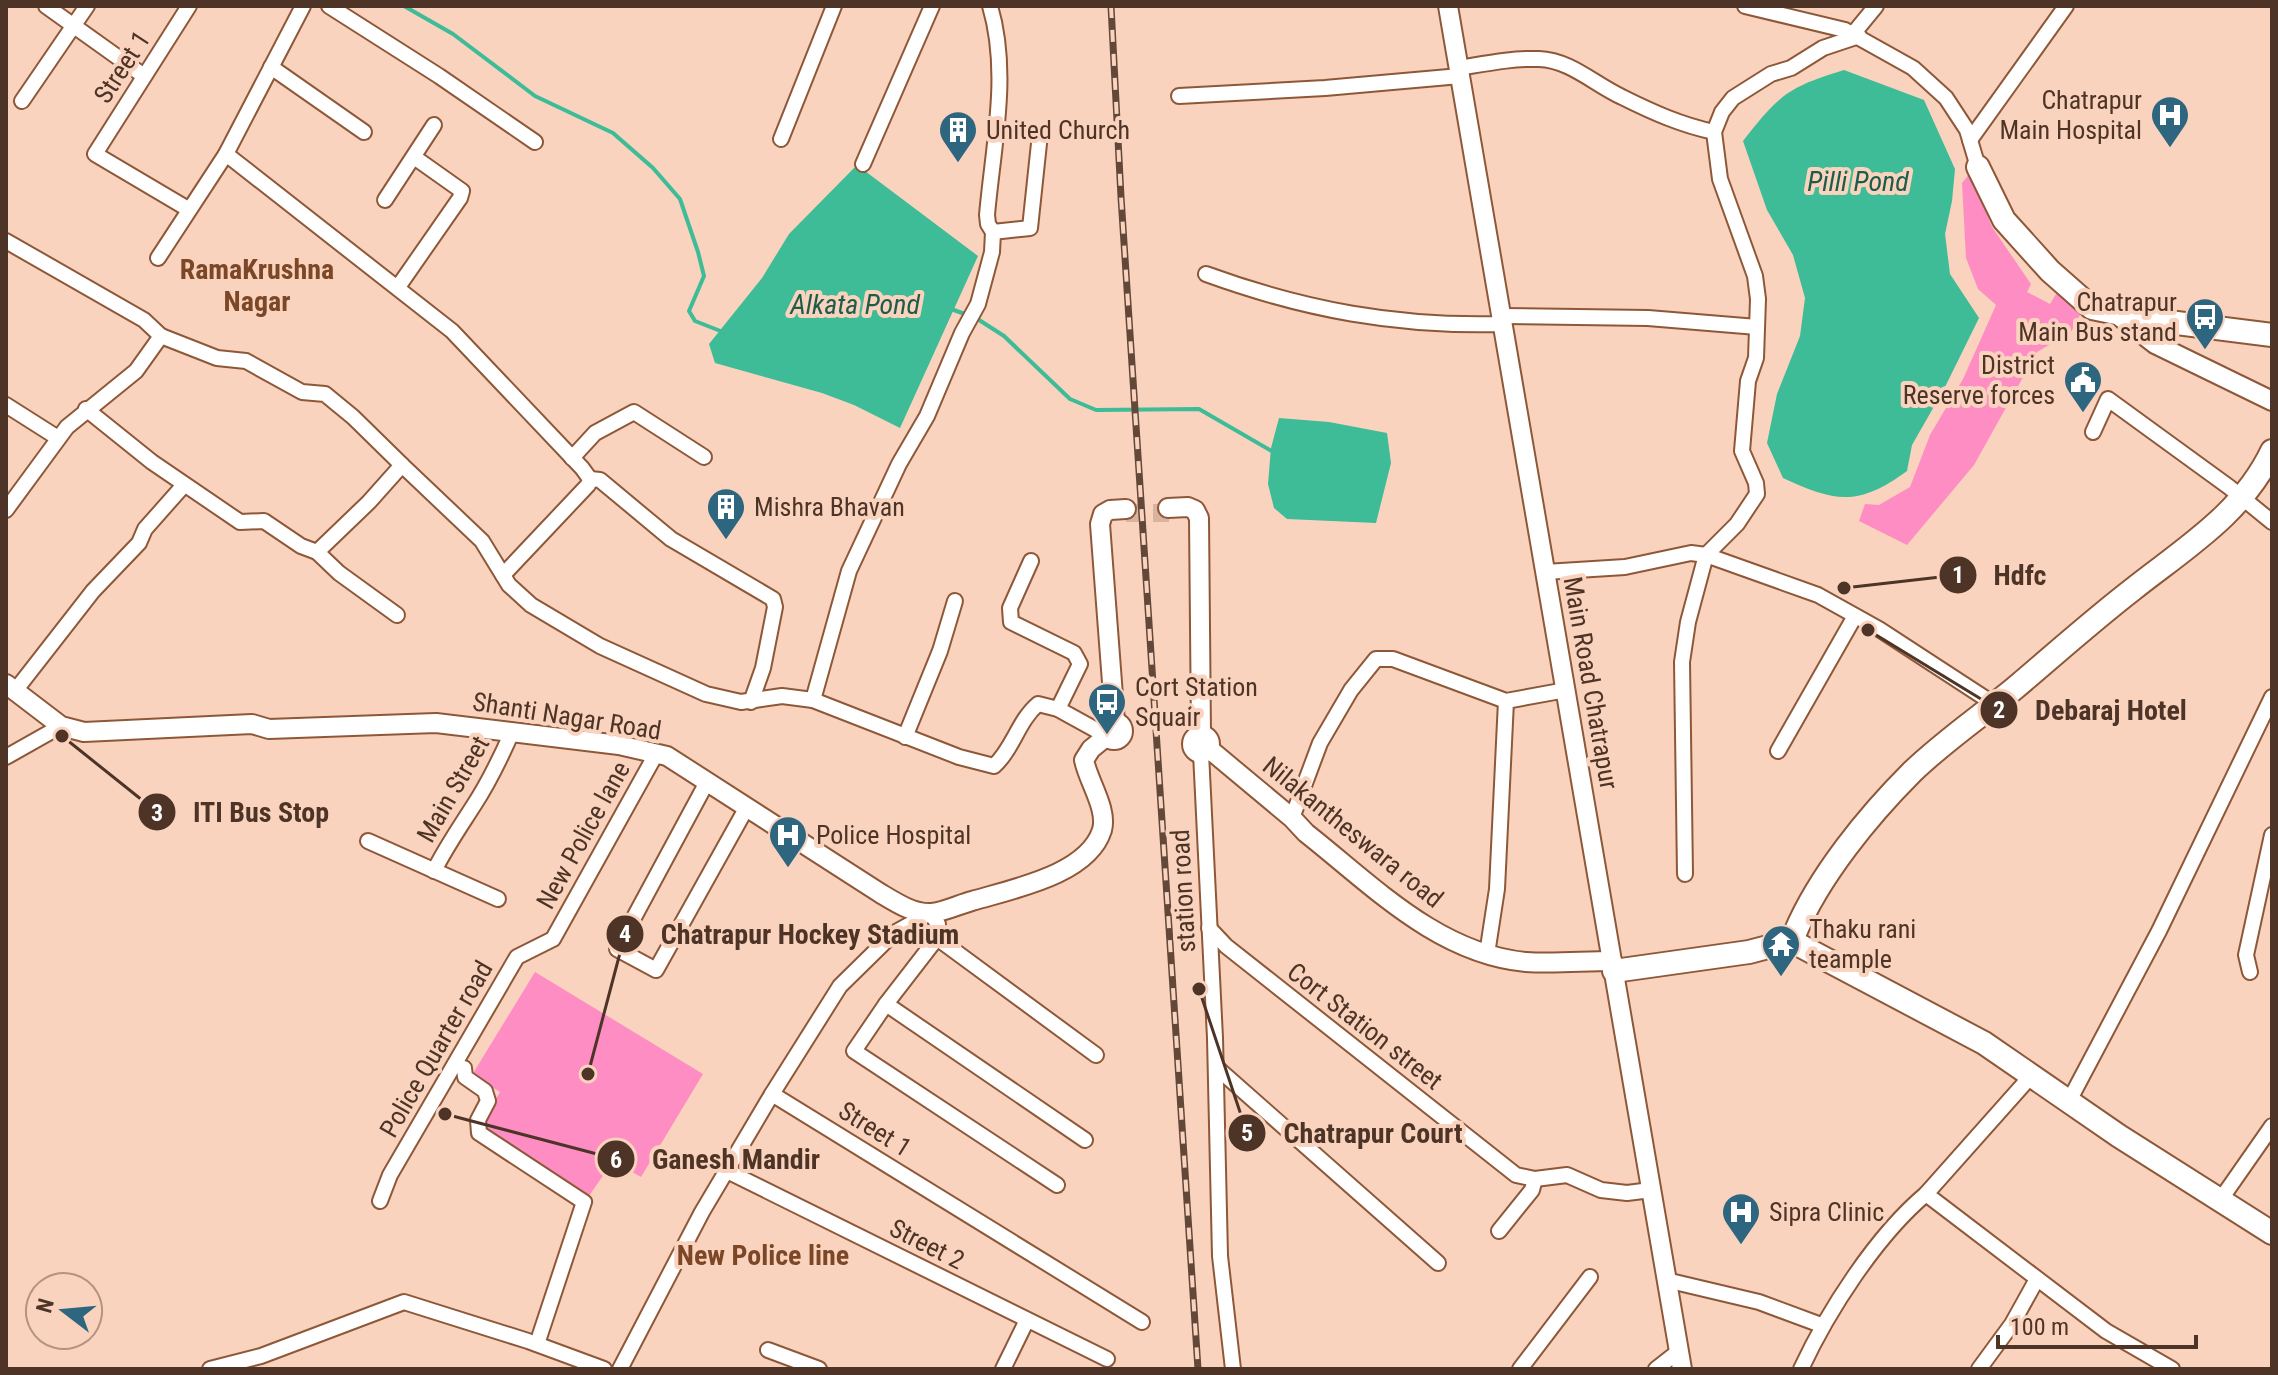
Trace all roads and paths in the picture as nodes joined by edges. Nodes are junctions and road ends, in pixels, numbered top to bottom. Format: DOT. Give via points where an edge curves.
graph roads {
  1 [pos="46,6"];
  2 [pos="87,6"];
  3 [pos="189,6"];
  4 [pos="303,6"];
  5 [pos="329,6"];
  6 [pos="834,6"];
  7 [pos="932,6"];
  8 [pos="990,6"];
  9 [pos="1448,6"];
  10 [pos="1745,6"];
  11 [pos="1876,6"];
  12 [pos="2066,6"];
  13 [pos="1773,9"];
  14 [pos="73,26"];
  15 [pos="1852,33"];
  16 [pos="271,67"];
  17 [pos="1459,72"];
  18 [pos="144,76"];
  19 [pos="1179,96"];
  20 [pos="22,101"];
  21 [pos="434,125"];
  22 [pos="364,132"];
  23 [pos="1714,132"];
  24 [pos="1040,134"];
  25 [pos="781,139"];
  26 [pos="1970,140"];
  27 [pos="535,142"];
  28 [pos="226,154"];
  29 [pos="414,157"];
  30 [pos="863,164"];
  31 [pos="1978,167"];
  32 [pos="385,200"];
  33 [pos="188,209"];
  34 [pos="993,232"];
  35 [pos="6,241"];
  36 [pos="158,258"];
  37 [pos="1206,274"];
  38 [pos="398,287"];
  39 [pos="2115,313"];
  40 [pos="1502,320"];
  41 [pos="1757,327"];
  42 [pos="2272,335"];
  43 [pos="161,336"];
  44 [pos="2272,401"];
  45 [pos="6,405"];
  46 [pos="86,409"];
  47 [pos="2093,432"];
  48 [pos="58,438"];
  49 [pos="2272,451"];
  50 [pos="704,457"];
  51 [pos="572,458"];
  52 [pos="402,465"];
  53 [pos="590,479"];
  54 [pos="184,485"];
  55 [pos="2242,498"];
  56 [pos="6,510"];
  57 [pos="1126,511"];
  58 [pos="1168,511"];
  59 [pos="2272,522"];
  60 [pos="317,552"];
  61 [pos="1706,555"];
  62 [pos="1031,561"];
  63 [pos="1545,572"];
  64 [pos="503,575"];
  65 [pos="955,601"];
  66 [pos="397,615"];
  67 [pos="1855,616"];
  68 [pos="10,688"];
  69 [pos="1566,690"];
  70 [pos="2272,697"];
  71 [pos="813,700"];
  72 [pos="1506,701"];
  73 [pos="751,702"];
  74 [pos="1994,704"];
  75 [pos="1058,709"];
  76 [pos="61,726"];
  77 [pos="1114,728"];
  78 [pos="512,732"];
  79 [pos="905,737"];
  80 [pos="1201,743"];
  81 [pos="1778,751"];
  82 [pos="656,754"];
  83 [pos="6,757"];
  84 [pos="707,782"];
  85 [pos="747,807"];
  86 [pos="1292,818"];
  87 [pos="2272,835"];
  88 [pos="368,841"];
  89 [pos="434,871"];
  90 [pos="1685,874"];
  91 [pos="498,899"];
  92 [pos="930,913"];
  93 [pos="1209,928"];
  94 [pos="937,938"];
  95 [pos="553,939"];
  96 [pos="1792,940"];
  97 [pos="1487,954"];
  98 [pos="1613,966"];
  99 [pos="2250,972"];
  100 [pos="886,1004"];
  101 [pos="1096,1055"];
  102 [pos="1216,1067"];
  103 [pos="464,1068"];
  104 [pos="2031,1076"];
  105 [pos="772,1094"];
  106 [pos="2069,1101"];
  107 [pos="2272,1126"];
  108 [pos="1085,1140"];
  109 [pos="727,1171"];
  110 [pos="1535,1179"];
  111 [pos="1057,1185"];
  112 [pos="1651,1190"];
  113 [pos="1926,1194"];
  114 [pos="2221,1199"];
  115 [pos="380,1201"];
  116 [pos="1499,1231"];
  117 [pos="2272,1233"];
  118 [pos="1438,1263"];
  119 [pos="1590,1277"];
  120 [pos="2037,1279"];
  121 [pos="1666,1280"];
  122 [pos="1027,1320"];
  123 [pos="1142,1322"];
  124 [pos="1821,1325"];
  125 [pos="537,1344"];
  126 [pos="768,1350"];
  127 [pos="1107,1359"];
  128 [pos="1680,1360"];
  129 [pos="210,1369"];
  130 [pos="604,1369"];
  131 [pos="620,1369"];
  132 [pos="819,1369"];
  133 [pos="1003,1369"];
  134 [pos="1233,1369"];
  135 [pos="1520,1369"];
  136 [pos="1656,1369"];
  137 [pos="1801,1369"];
  138 [pos="1979,1369"];
  139 [pos="2172,1369"];
  1 -- 14 [label="street"];
  2 -- 14 [label="street"];
  3 -- 18 [label="street, Street 1"];
  4 -- 16 [label="street"];
  5 -- 27 [label="street"];
  6 -- 25 [label="street"];
  7 -- 30 [label="street"];
  8 -- 34 [label="street" via="1000,73 987,215"];
  9 -- 17 [label="street, Main Road Chatrapur"];
  10 -- 13 [label="street"];
  11 -- 15 [label="street"];
  12 -- 26 [label="street"];
  13 -- 15 [label="street"];
  14 -- 18 [label="street"];
  14 -- 20 [label="street"];
  15 -- 23 [label="street" via="1733,98"];
  15 -- 26 [label="street" via="1913,68 1946,98"];
  16 -- 22 [label="street"];
  16 -- 28 [label="street"];
  17 -- 19 [label="street" via="1325,88"];
  17 -- 23 [label="street" via="1539,59 1558,62 1674,122"];
  17 -- 40 [label="street, Main Road Chatrapur"];
  18 -- 33 [label="street, Street 1" via="95,154"];
  21 -- 29 [label="street"];
  23 -- 41 [label="street" via="1720,179 1755,276"];
  24 -- 34 [label="street" via="1030,228"];
  26 -- 31 [label="street"];
  28 -- 33 [label="street"];
  28 -- 38 [label="street"];
  29 -- 32 [label="street"];
  29 -- 38 [label="street" via="462,191"];
  31 -- 39 [label="main road" via="2004,220 2050,271 2092,308"];
  33 -- 36 [label="street"];
  34 -- 71 [label="street" via="978,304 849,571"];
  35 -- 43 [label="street" via="144,320"];
  37 -- 40 [label="street" via="1337,313 1451,325"];
  38 -- 51 [label="street" via="452,331"];
  39 -- 42 [label="main road"];
  39 -- 44 [label="street" via="2155,344"];
  40 -- 41 [label="street" via="1648,318"];
  40 -- 63 [label="street, Main Road Chatrapur"];
  41 -- 61 [label="street" via="1742,451 1757,494"];
  43 -- 46 [label="street" via="136,371"];
  43 -- 52 [label="street" via="217,358 246,361 302,392 325,394"];
  45 -- 48 [label="street"];
  46 -- 48 [label="street"];
  46 -- 54 [label="street"];
  47 -- 55 [label="street" via="2108,399"];
  48 -- 56 [label="street"];
  49 -- 55 [label="main road"];
  50 -- 51 [label="street" via="634,412 595,433"];
  51 -- 53 [label="street"];
  52 -- 60 [label="street"];
  52 -- 64 [label="street" via="482,541"];
  53 -- 64 [label="street"];
  53 -- 73 [label="street" via="600,480 693,554 773,599 766,655"];
  54 -- 60 [label="street" via="240,522 264,521"];
  54 -- 68 [label="street"];
  55 -- 59 [label="street"];
  55 -- 74 [label="main road" via="2201,538"];
  57 -- 77 [label="street" via="1110,510 1100,524"];
  58 -- 80 [label="street" via="1194,518 1193,727"];
  60 -- 66 [label="street"];
  61 -- 63 [label="street"];
  61 -- 67 [label="street" via="1818,595"];
  61 -- 90 [label="street" via="1682,662"];
  62 -- 75 [label="street" via="1010,608 1011,622 1074,653 1080,664"];
  63 -- 69 [label="street, Main Road Chatrapur"];
  64 -- 73 [label="street" via="531,605 600,646 706,694"];
  65 -- 79 [label="street"];
  67 -- 74 [label="street"];
  67 -- 81 [label="street"];
  68 -- 76 [label="street, Shanti Nagar Road"];
  69 -- 72 [label="street"];
  69 -- 98 [label="street, Main Road Chatrapur"];
  70 -- 106 [label="street" via="2159,931"];
  71 -- 73 [label="street" via="782,696"];
  71 -- 79 [label="street"];
  72 -- 86 [label="street" via="1393,659 1376,659 1320,743"];
  72 -- 97 [label="street" via="1497,889"];
  74 -- 96 [label="main road" via="1913,771 1873,815 1805,909"];
  75 -- 77 [label="street"];
  75 -- 79 [label="street" via="1038,704 1031,710 994,766"];
  76 -- 78 [label="street, Shanti Nagar Road" via="113,732 405,723"];
  76 -- 83 [label="street"];
  77 -- 92 [label="street" via="1084,760 1102,809 1103,827 1095,844 1056,875"];
  78 -- 82 [label="street, Shanti Nagar Road"];
  78 -- 89 [label="street, Main Street"];
  80 -- 86 [label="street, Nilakantheswara road"];
  80 -- 93 [label="street, station road"];
  82 -- 84 [label="street, Shanti Nagar Road"];
  82 -- 95 [label="street, New Police lane"];
  84 -- 85 [label="street, Shanti Nagar Road"];
  84 -- 85 [label="street" via="617,949 656,970"];
  85 -- 92 [label="street, Shanti Nagar Road" via="904,907"];
  86 -- 97 [label="street, Nilakantheswara road" via="1422,925"];
  87 -- 99 [label="street" via="2246,955"];
  88 -- 89 [label="street"];
  89 -- 91 [label="street"];
  92 -- 94 [label="street" via="938,924"];
  92 -- 105 [label="street" via="894,933 840,986"];
  93 -- 102 [label="street, station road"];
  93 -- 110 [label="street, Cort Station street" via="1516,1175"];
  94 -- 100 [label="street"];
  94 -- 101 [label="street"];
  95 -- 115 [label="street, Police Quarter road" via="517,957 390,1175"];
  96 -- 98 [label="main road" via="1749,952"];
  96 -- 104 [label="main road" via="1984,1043"];
  97 -- 98 [label="street, Nilakantheswara road" via="1525,962"];
  98 -- 112 [label="street, Main Road Chatrapur"];
  100 -- 108 [label="street"];
  100 -- 111 [label="street" via="854,1051"];
  102 -- 118 [label="street"];
  102 -- 134 [label="street, station road" via="1220,1256"];
  103 -- 125 [label="street" via="465,1077 485,1091 488,1101 478,1120 479,1133 584,1202"];
  104 -- 106 [label="main road"];
  104 -- 113 [label="street"];
  105 -- 109 [label="street"];
  105 -- 123 [label="street, Street 1"];
  106 -- 114 [label="main road"];
  107 -- 114 [label="street"];
  109 -- 122 [label="street, Street 2"];
  109 -- 131 [label="street"];
  110 -- 112 [label="street" via="1567,1175 1601,1190"];
  110 -- 116 [label="street"];
  112 -- 121 [label="street, Main Road Chatrapur"];
  113 -- 120 [label="street"];
  113 -- 124 [label="street" via="1862,1267"];
  114 -- 117 [label="main road"];
  119 -- 135 [label="street"];
  120 -- 138 [label="street"];
  120 -- 139 [label="street" via="2106,1331"];
  121 -- 124 [label="street" via="1759,1302"];
  121 -- 128 [label="street, Main Road Chatrapur"];
  122 -- 127 [label="street, Street 2"];
  122 -- 133 [label="street"];
  124 -- 137 [label="street"];
  125 -- 129 [label="street" via="404,1302 261,1356"];
  125 -- 130 [label="street"];
  126 -- 132 [label="street"];
  128 -- 136 [label="street"];
}
